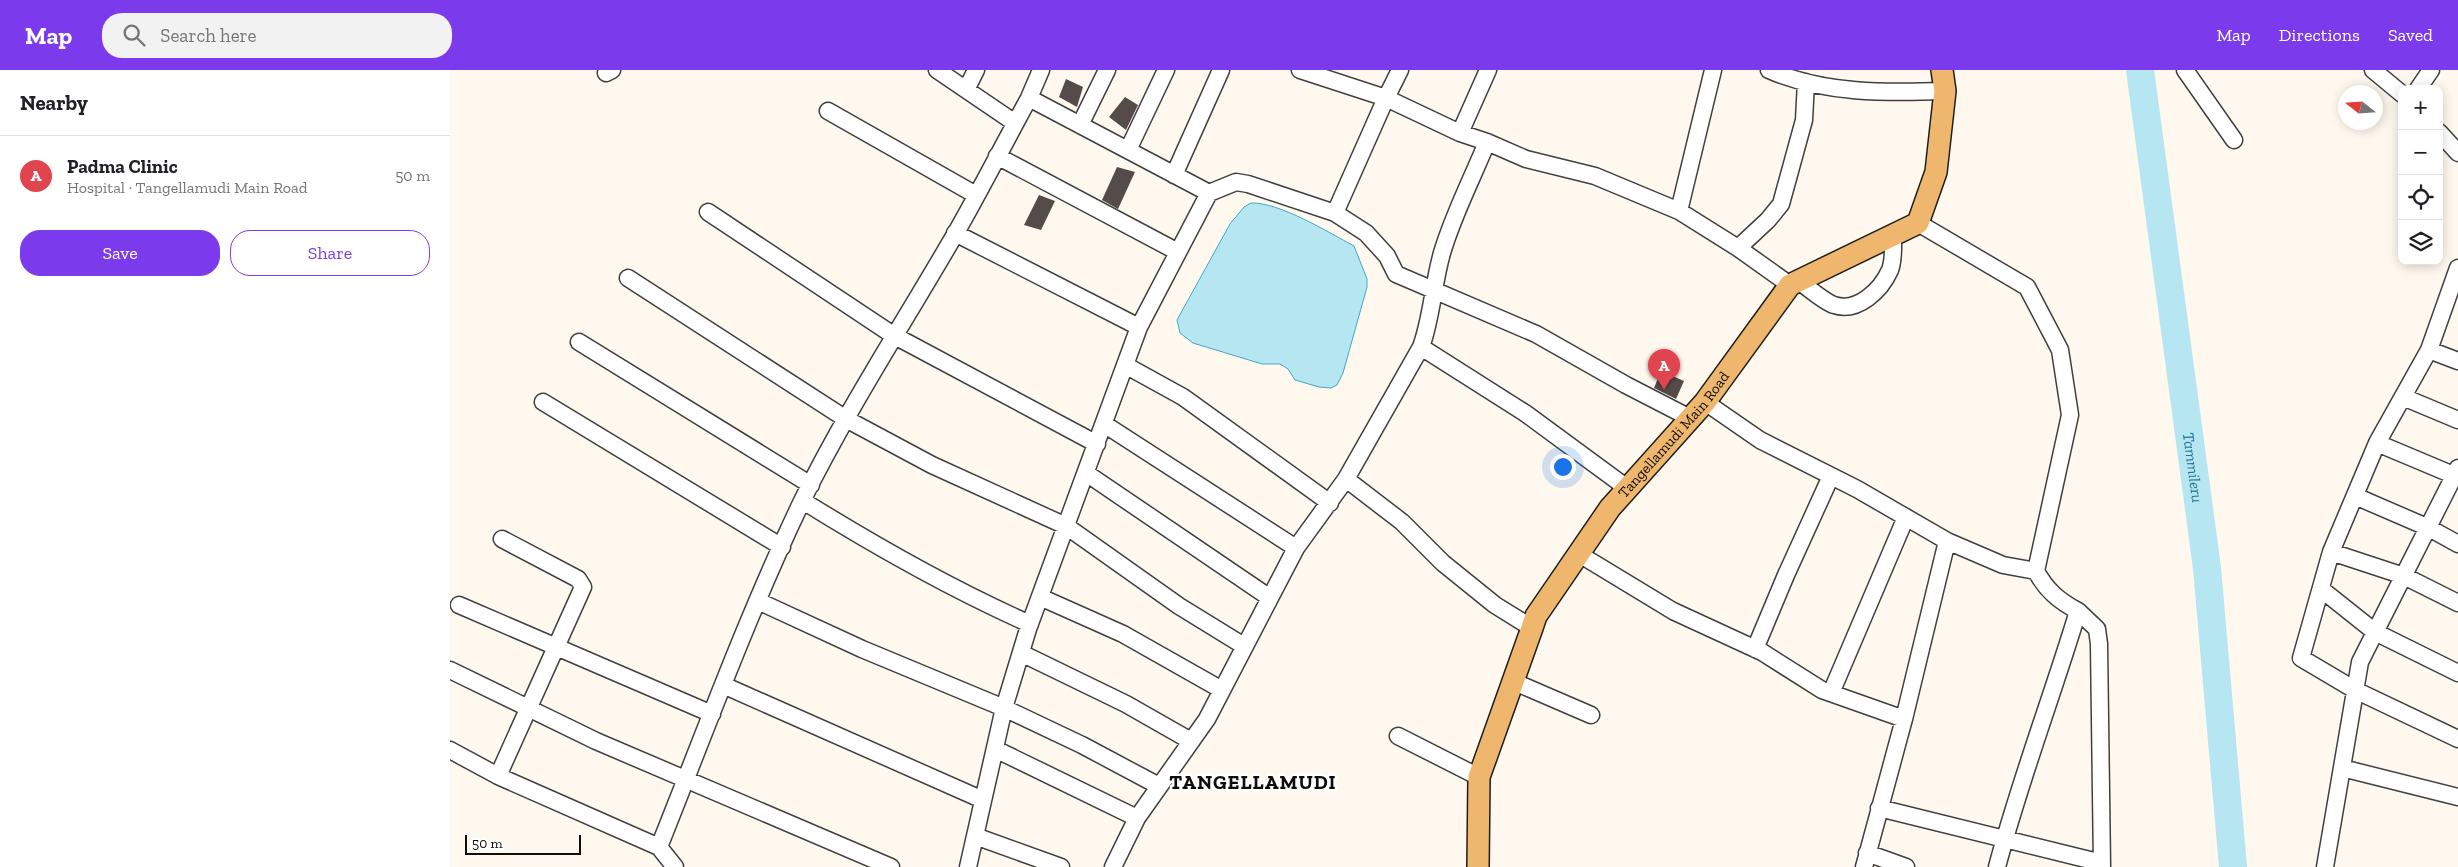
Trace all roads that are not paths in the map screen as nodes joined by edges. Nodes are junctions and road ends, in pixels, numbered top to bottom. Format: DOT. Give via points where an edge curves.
graph roads {
  1 [pos="937,70"];
  2 [pos="976,70"];
  3 [pos="1041,70"];
  4 [pos="1107,70"];
  5 [pos="1166,70"];
  6 [pos="1221,70"];
  7 [pos="1300,70"];
  8 [pos="1400,70"];
  9 [pos="1488,70"];
  10 [pos="1713,70"];
  11 [pos="1769,70"];
  12 [pos="1942,70"];
  13 [pos="2184,70"];
  14 [pos="2373,70"];
  15 [pos="2431,70"];
  16 [pos="1806,82"];
  17 [pos="2421,85"];
  18 [pos="967,88"];
  19 [pos="1945,91"];
  20 [pos="2398,91"];
  21 [pos="1029,98"];
  22 [pos="1386,98"];
  23 [pos="828,111"];
  24 [pos="1015,123"];
  25 [pos="1080,125"];
  26 [pos="1460,133"];
  27 [pos="2443,136"];
  28 [pos="2234,140"];
  29 [pos="1487,142"];
  30 [pos="1128,150"];
  31 [pos="2458,153"];
  32 [pos="997,156"];
  33 [pos="1174,175"];
  34 [pos="1209,193"];
  35 [pos="976,195"];
  36 [pos="708,212"];
  37 [pos="1679,212"];
  38 [pos="1335,213"];
  39 [pos="1918,223"];
  40 [pos="955,233"];
  41 [pos="1893,235"];
  42 [pos="1738,248"];
  43 [pos="1178,252"];
  44 [pos="2458,268"];
  45 [pos="628,278"];
  46 [pos="1794,283"];
  47 [pos="1433,288"];
  48 [pos="2453,298"];
  49 [pos="1139,327"];
  50 [pos="893,335"];
  51 [pos="580,342"];
  52 [pos="1421,347"];
  53 [pos="2429,350"];
  54 [pos="2458,361"];
  55 [pos="1125,365"];
  56 [pos="2403,397"];
  57 [pos="543,402"];
  58 [pos="1705,402"];
  59 [pos="1690,418"];
  60 [pos="846,419"];
  61 [pos="2458,420"];
  62 [pos="1104,424"];
  63 [pos="2377,443"];
  64 [pos="1097,444"];
  65 [pos="1086,472"];
  66 [pos="2457,473"];
  67 [pos="1831,476"];
  68 [pos="1346,479"];
  69 [pos="811,485"];
  70 [pos="1627,488"];
  71 [pos="2355,496"];
  72 [pos="803,501"];
  73 [pos="1330,503"];
  74 [pos="1906,517"];
  75 [pos="1066,526"];
  76 [pos="2429,528"];
  77 [pos="502,539"];
  78 [pos="1947,541"];
  79 [pos="2458,544"];
  80 [pos="782,547"];
  81 [pos="1296,548"];
  82 [pos="2331,552"];
  83 [pos="1579,554"];
  84 [pos="2036,571"];
  85 [pos="2404,576"];
  86 [pos="2320,589"];
  87 [pos="1040,597"];
  88 [pos="1270,598"];
  89 [pos="758,601"];
  90 [pos="2458,603"];
  91 [pos="459,605"];
  92 [pos="2078,611"];
  93 [pos="1030,624"];
  94 [pos="1532,628"];
  95 [pos="2375,632"];
  96 [pos="1244,646"];
  97 [pos="556,647"];
  98 [pos="1755,648"];
  99 [pos="1021,653"];
  100 [pos="450,670"];
  101 [pos="2458,673"];
  102 [pos="1512,681"];
  103 [pos="723,685"];
  104 [pos="1222,690"];
  105 [pos="2355,690"];
  106 [pos="1831,693"];
  107 [pos="528,708"];
  108 [pos="1004,708"];
  109 [pos="712,714"];
  110 [pos="1591,715"];
  111 [pos="1904,718"];
  112 [pos="1398,736"];
  113 [pos="2458,739"];
  114 [pos="1191,741"];
  115 [pos="995,749"];
  116 [pos="450,750"];
  117 [pos="2342,768"];
  118 [pos="498,776"];
  119 [pos="1479,776"];
  120 [pos="686,780"];
  121 [pos="1159,786"];
  122 [pos="2458,797"];
  123 [pos="983,800"];
  124 [pos="1879,808"];
  125 [pos="1137,818"];
  126 [pos="975,836"];
  127 [pos="2004,840"];
  128 [pos="659,847"];
  129 [pos="1865,860"];
  130 [pos="2102,865"];
  131 [pos="675,867"];
  132 [pos="891,867"];
  133 [pos="968,867"];
  134 [pos="1061,867"];
  135 [pos="1113,867"];
  136 [pos="1478,867"];
  137 [pos="1906,867"];
  138 [pos="1996,867"];
  139 [pos="2325,867"];
  1 -- 18 [label="street"];
  2 -- 18 [label="street"];
  3 -- 21 [label="street"];
  4 -- 25 [label="street"];
  5 -- 30 [label="street"];
  6 -- 33 [label="street"];
  7 -- 22 [label="street"];
  8 -- 22 [label="street"];
  9 -- 26 [label="street"];
  10 -- 37 [label="street"];
  11 -- 16 [label="street"];
  12 -- 19 [label="main road"];
  13 -- 28 [label="street"];
  14 -- 20 [label="street"];
  15 -- 17 [label="street"];
  16 -- 19 [label="street" via="1826,87 1892,92"];
  16 -- 42 [label="street" via="1804,120 1780,204"];
  18 -- 24 [label="street"];
  19 -- 39 [label="main road" via="1936,172"];
  21 -- 24 [label="street"];
  21 -- 25 [label="street"];
  22 -- 26 [label="street"];
  22 -- 38 [label="street"];
  23 -- 35 [label="street"];
  24 -- 32 [label="street"];
  25 -- 30 [label="street"];
  26 -- 29 [label="street"];
  27 -- 31 [label="street"];
  29 -- 37 [label="street" via="1526,159 1596,176"];
  29 -- 47 [label="street" via="1442,252"];
  30 -- 33 [label="street"];
  32 -- 35 [label="street"];
  32 -- 43 [label="street"];
  33 -- 34 [label="street"];
  34 -- 38 [label="street" via="1236,182 1267,188"];
  34 -- 43 [label="street"];
  35 -- 40 [label="street"];
  36 -- 50 [label="street"];
  37 -- 42 [label="street"];
  38 -- 47 [label="street" via="1366,233 1386,256 1396,274"];
  39 -- 41 [label="main road, Tangellamudi Main Road"];
  39 -- 84 [label="street" via="2027,287 2060,350 2070,415"];
  40 -- 49 [label="street"];
  40 -- 50 [label="street"];
  41 -- 46 [label="main road, Tangellamudi Main Road"];
  41 -- 46 [label="street" via="1890,270 1866,301 1834,305"];
  42 -- 46 [label="street"];
  43 -- 49 [label="street"];
  44 -- 48 [label="street"];
  45 -- 60 [label="street"];
  46 -- 58 [label="main road, Tangellamudi Main Road"];
  47 -- 52 [label="street" via="1429,327"];
  47 -- 59 [label="street" via="1536,334"];
  48 -- 53 [label="street"];
  49 -- 55 [label="street"];
  50 -- 60 [label="street"];
  50 -- 64 [label="street"];
  51 -- 69 [label="street"];
  52 -- 68 [label="street"];
  52 -- 70 [label="street" via="1526,413"];
  53 -- 54 [label="street"];
  53 -- 56 [label="street"];
  55 -- 62 [label="street"];
  55 -- 73 [label="street" via="1183,397"];
  56 -- 61 [label="street"];
  56 -- 63 [label="street"];
  57 -- 80 [label="street"];
  58 -- 59 [label="main road, Tangellamudi Main Road"];
  58 -- 67 [label="street" via="1760,440"];
  59 -- 70 [label="main road, Tangellamudi Main Road"];
  60 -- 69 [label="street"];
  60 -- 75 [label="street" via="932,465"];
  62 -- 64 [label="street"];
  62 -- 81 [label="street"];
  63 -- 66 [label="street"];
  63 -- 71 [label="street"];
  64 -- 65 [label="street"];
  65 -- 75 [label="street"];
  65 -- 88 [label="street"];
  66 -- 76 [label="street"];
  67 -- 74 [label="street"];
  67 -- 98 [label="street"];
  68 -- 73 [label="street"];
  68 -- 94 [label="street" via="1402,522 1443,564 1495,605"];
  69 -- 72 [label="street"];
  70 -- 83 [label="main road, Tangellamudi Main Road"];
  71 -- 76 [label="street"];
  71 -- 82 [label="street"];
  72 -- 80 [label="street"];
  72 -- 93 [label="street" via="952,588"];
  73 -- 81 [label="street"];
  74 -- 78 [label="street"];
  74 -- 106 [label="street"];
  75 -- 87 [label="street"];
  75 -- 96 [label="street" via="1179,606"];
  76 -- 79 [label="street"];
  76 -- 85 [label="street"];
  77 -- 97 [label="street" via="581,582 582,593"];
  78 -- 84 [label="street" via="2004,565"];
  78 -- 111 [label="street"];
  80 -- 89 [label="street"];
  81 -- 88 [label="street"];
  82 -- 85 [label="street"];
  82 -- 86 [label="street"];
  83 -- 94 [label="main road, Tangellamudi Main Road" via="1536,616"];
  83 -- 98 [label="street" via="1673,611"];
  84 -- 92 [label="street" via="2059,601"];
  85 -- 90 [label="street"];
  85 -- 95 [label="street"];
  86 -- 95 [label="street"];
  86 -- 105 [label="street" via="2301,658"];
  87 -- 93 [label="street"];
  87 -- 104 [label="street" via="1123,634"];
  88 -- 96 [label="street"];
  89 -- 103 [label="street"];
  89 -- 108 [label="street" via="862,649"];
  91 -- 97 [label="street"];
  92 -- 127 [label="street"];
  92 -- 130 [label="street" via="2097,629 2099,644"];
  93 -- 99 [label="street"];
  94 -- 102 [label="main road, Tangellamudi Main Road"];
  95 -- 101 [label="street"];
  95 -- 105 [label="street" via="2360,662"];
  96 -- 104 [label="street"];
  97 -- 107 [label="street"];
  97 -- 109 [label="street"];
  98 -- 106 [label="street"];
  99 -- 108 [label="street"];
  99 -- 114 [label="street" via="1126,704"];
  100 -- 107 [label="street"];
  102 -- 110 [label="street"];
  102 -- 119 [label="main road, Tangellamudi Main Road"];
  103 -- 109 [label="street"];
  103 -- 123 [label="street"];
  104 -- 114 [label="street"];
  105 -- 113 [label="street"];
  105 -- 117 [label="street"];
  106 -- 111 [label="street"];
  107 -- 118 [label="street"];
  107 -- 120 [label="street"];
  108 -- 115 [label="street"];
  108 -- 121 [label="street"];
  109 -- 120 [label="street"];
  111 -- 124 [label="street"];
  112 -- 119 [label="street"];
  114 -- 121 [label="street"];
  115 -- 123 [label="street"];
  115 -- 125 [label="street"];
  116 -- 118 [label="street"];
  117 -- 122 [label="street"];
  117 -- 139 [label="street"];
  118 -- 128 [label="street"];
  119 -- 136 [label="main road, Tangellamudi Main Road"];
  120 -- 128 [label="street"];
  120 -- 132 [label="street"];
  121 -- 125 [label="street"];
  123 -- 126 [label="street"];
  124 -- 127 [label="street"];
  124 -- 129 [label="street"];
  125 -- 135 [label="street"];
  126 -- 133 [label="street"];
  126 -- 134 [label="street"];
  127 -- 130 [label="street"];
  127 -- 138 [label="street"];
  128 -- 131 [label="street"];
  129 -- 137 [label="street"];
}
